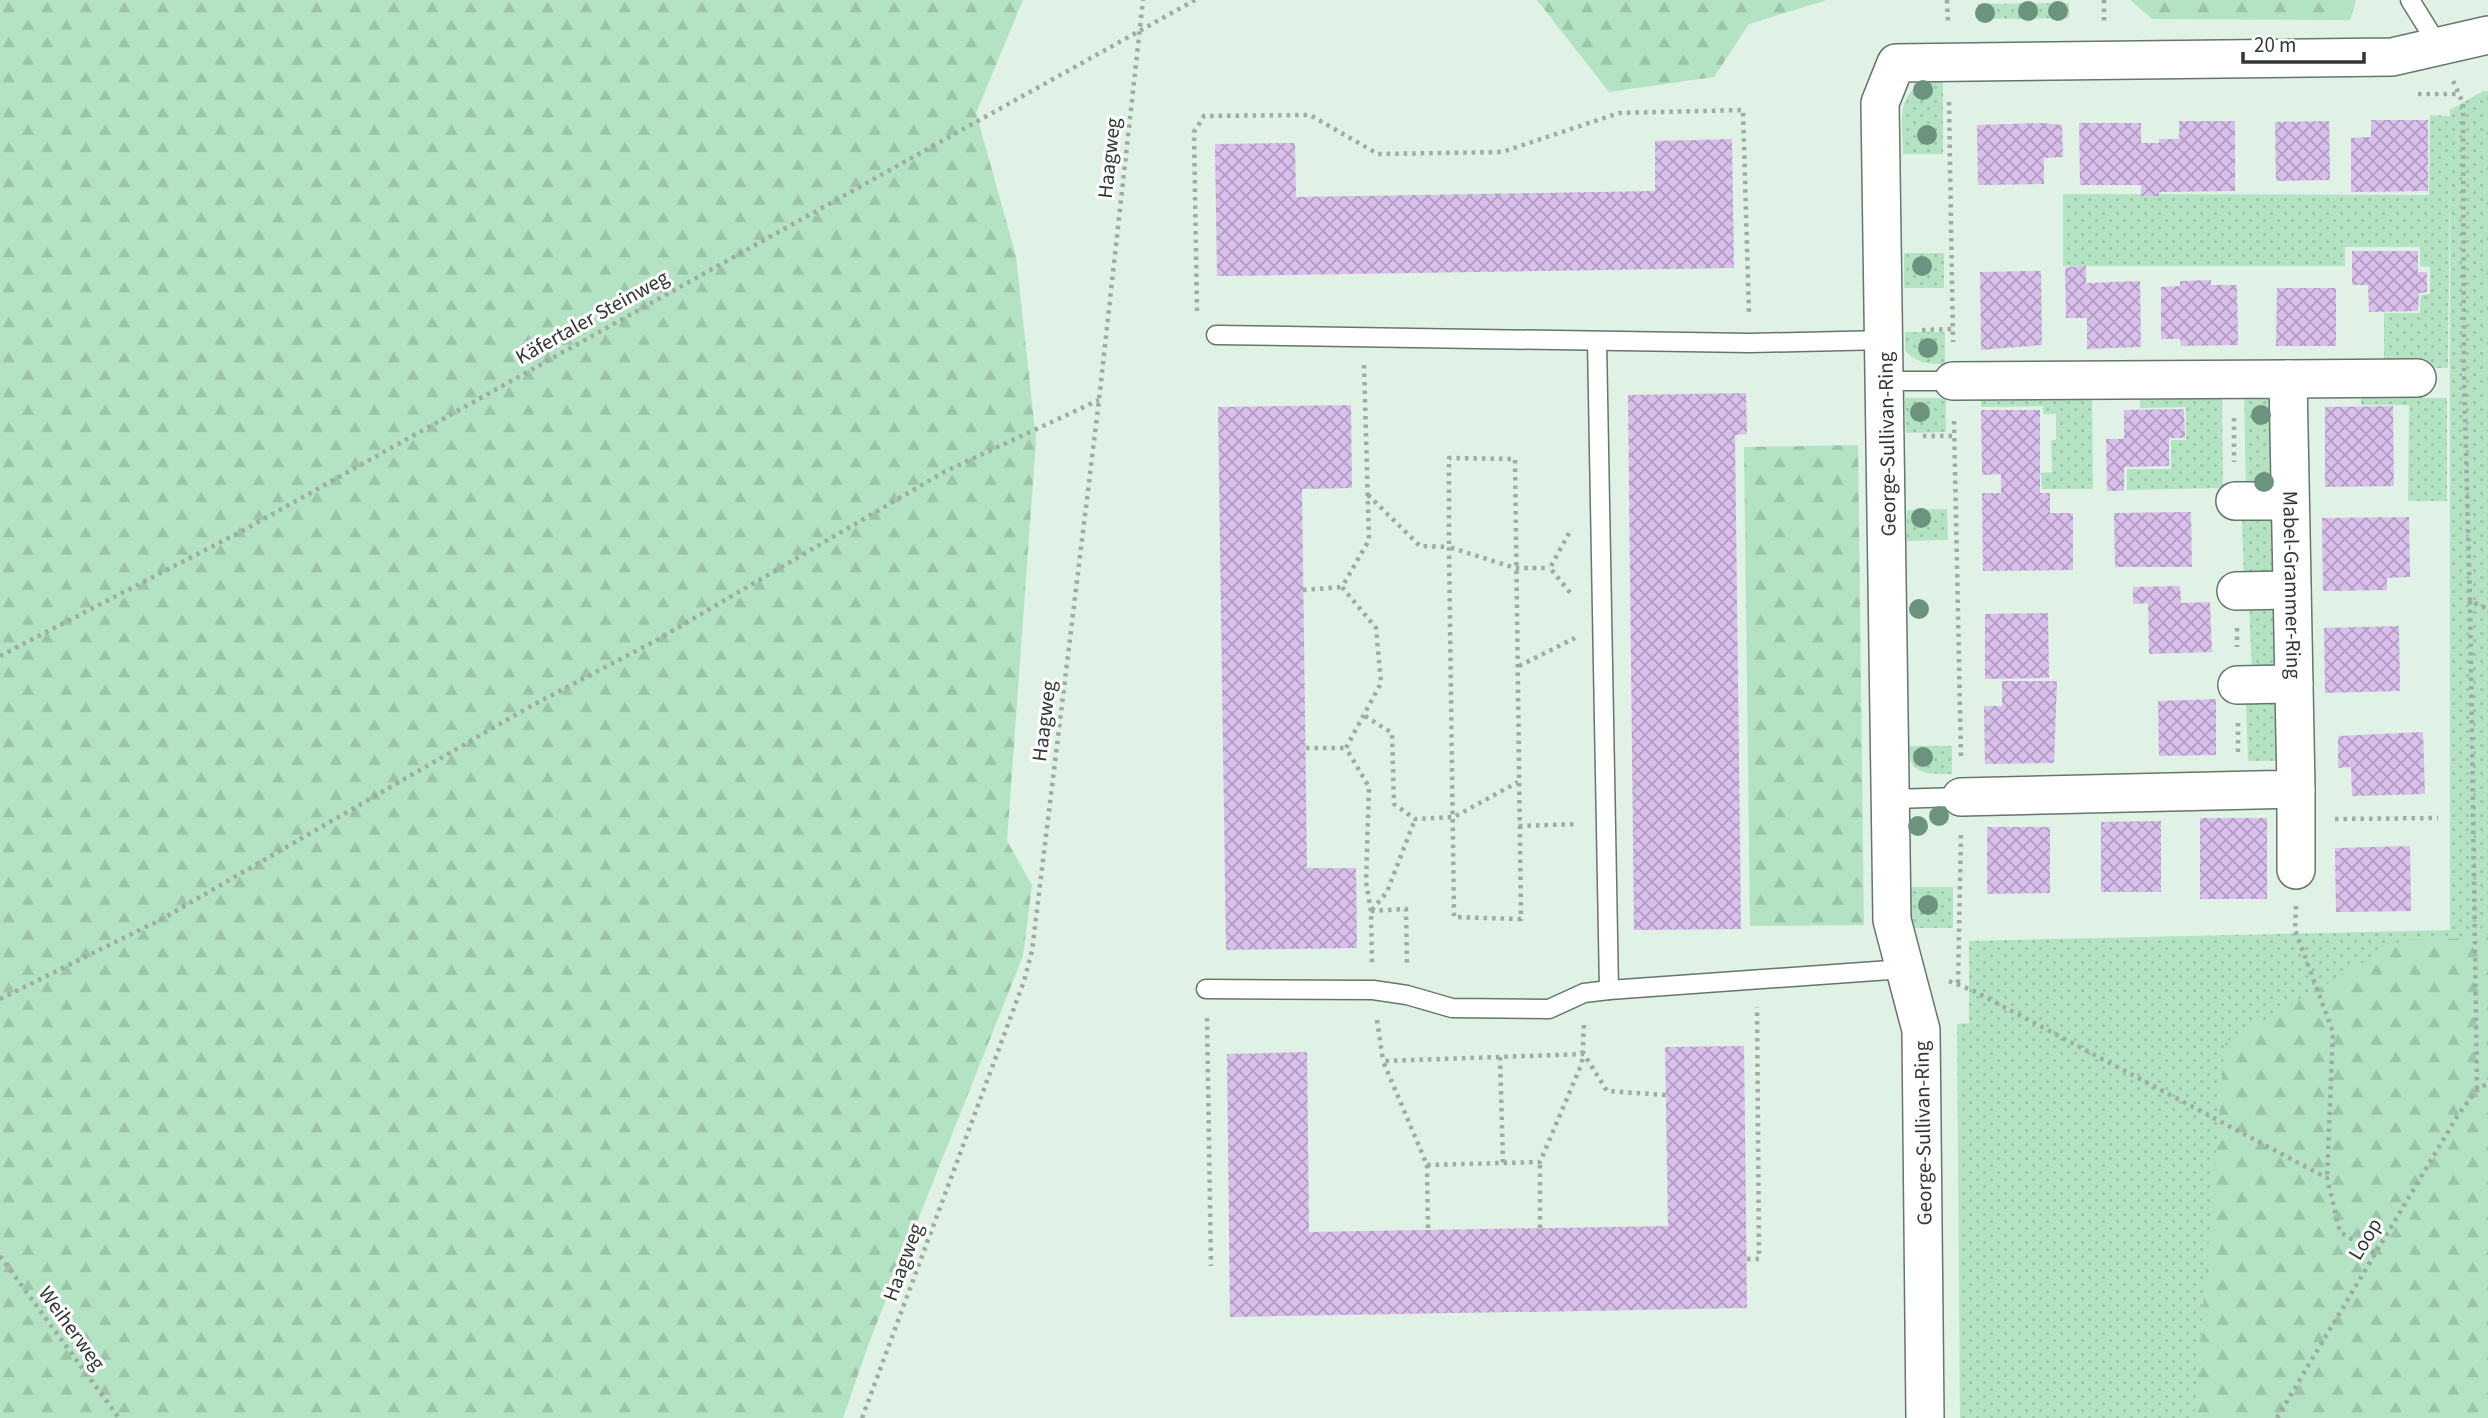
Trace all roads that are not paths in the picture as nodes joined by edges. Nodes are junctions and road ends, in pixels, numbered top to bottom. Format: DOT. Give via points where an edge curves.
graph roads {
  1 [pos="2410,0"];
  2 [pos="2488,35"];
  3 [pos="2438,45"];
  4 [pos="1216,335"];
  5 [pos="1885,340"];
  6 [pos="1597,341"];
  7 [pos="2417,378"];
  8 [pos="2288,379"];
  9 [pos="1886,381"];
  10 [pos="1953,381"];
  11 [pos="2290,500"];
  12 [pos="2235,501"];
  13 [pos="2292,590"];
  14 [pos="2236,591"];
  15 [pos="2294,684"];
  16 [pos="2237,685"];
  17 [pos="1961,797"];
  18 [pos="1892,799"];
  19 [pos="2296,804"];
  20 [pos="2296,870"];
  21 [pos="1904,969"];
  22 [pos="1206,989"];
  23 [pos="1609,990"];
  24 [pos="1925,1418"];
  1 -- 3 [label="lane"];
  2 -- 3 [label="street, George-Sullivan-Ring"];
  3 -- 5 [label="street, George-Sullivan-Ring" via="2392,57 1896,63 1880,103"];
  4 -- 6 [label="lane"];
  5 -- 6 [label="lane"];
  5 -- 9 [label="street, George-Sullivan-Ring"];
  6 -- 23 [label="lane"];
  7 -- 8 [label="street"];
  8 -- 10 [label="street"];
  8 -- 11 [label="street, Mabel-Grammer-Ring"];
  9 -- 10 [label="lane"];
  9 -- 18 [label="street, George-Sullivan-Ring"];
  11 -- 12 [label="street"];
  11 -- 13 [label="street, Mabel-Grammer-Ring"];
  13 -- 14 [label="street"];
  13 -- 15 [label="street, Mabel-Grammer-Ring"];
  15 -- 16 [label="street"];
  15 -- 19 [label="street, Mabel-Grammer-Ring"];
  17 -- 18 [label="lane"];
  17 -- 19 [label="street"];
  18 -- 21 [label="street, George-Sullivan-Ring" via="1892,920"];
  19 -- 20 [label="street, Mabel-Grammer-Ring"];
  21 -- 23 [label="lane"];
  21 -- 24 [label="street, George-Sullivan-Ring" via="1922,1030"];
  22 -- 23 [label="lane" via="1373,990 1451,1008 1549,1009 1584,993"];
}
